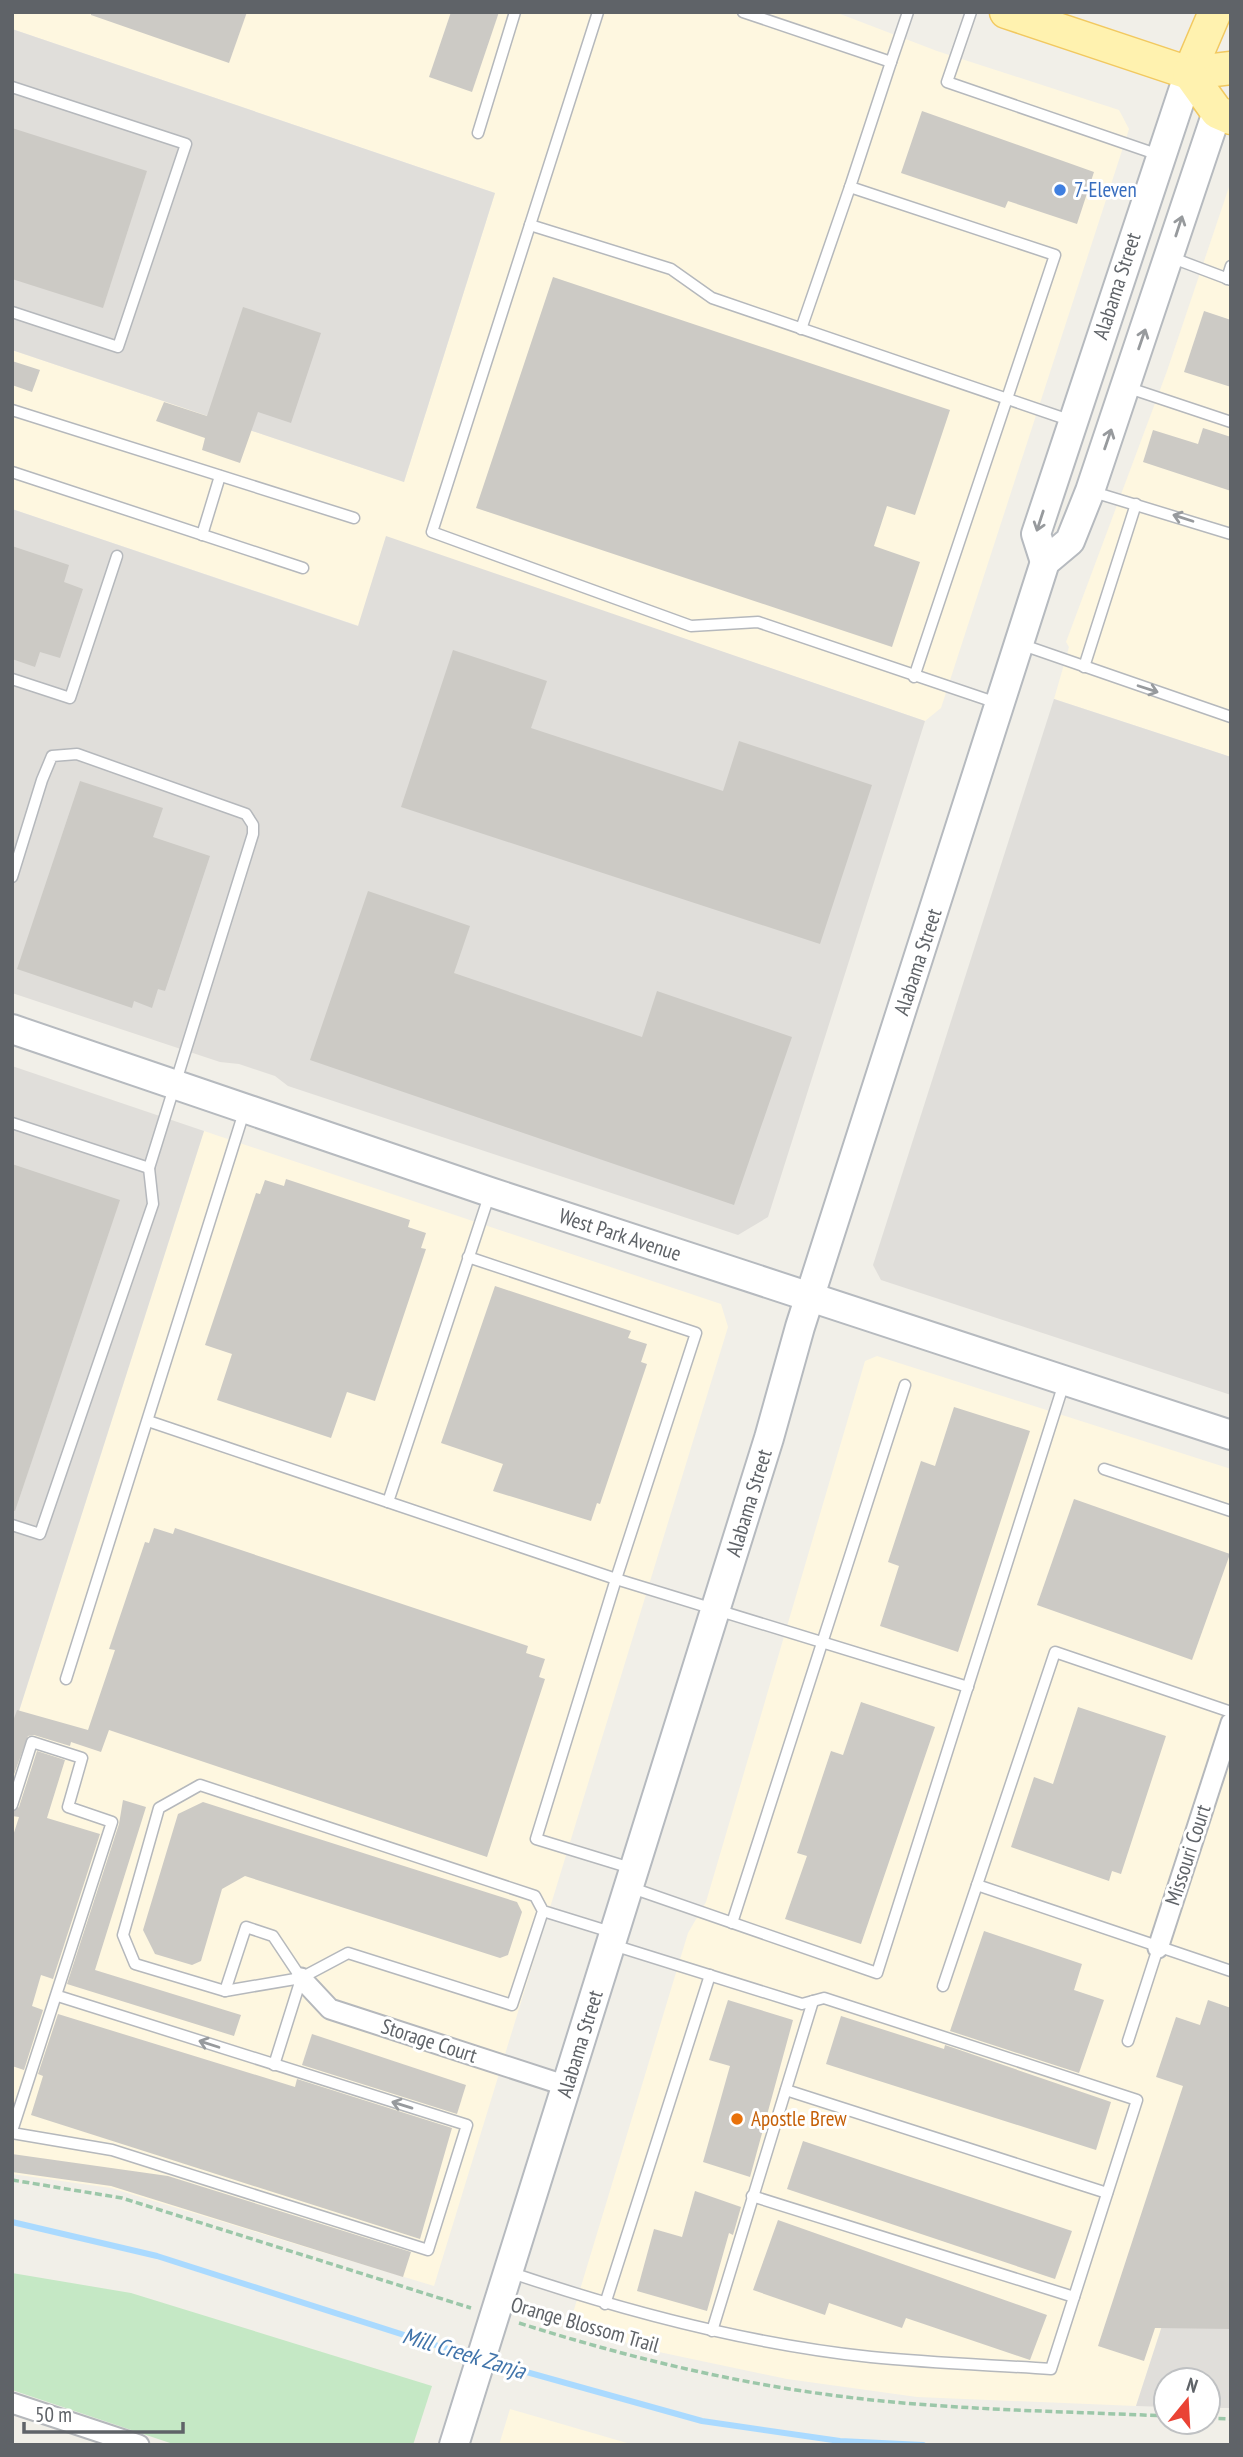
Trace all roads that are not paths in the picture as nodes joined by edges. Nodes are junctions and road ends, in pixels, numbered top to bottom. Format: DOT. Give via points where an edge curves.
graph roads {
  1 [pos="515,12"];
  2 [pos="598,12"];
  3 [pos="743,12"];
  4 [pos="908,12"];
  5 [pos="971,12"];
  6 [pos="1006,12"];
  7 [pos="1215,12"];
  8 [pos="891,62"];
  9 [pos="1231,68"];
  10 [pos="1189,73"];
  11 [pos="1231,77"];
  12 [pos="12,87"];
  13 [pos="1224,115"];
  14 [pos="478,133"];
  15 [pos="1160,155"];
  16 [pos="850,187"];
  17 [pos="530,225"];
  18 [pos="1169,257"];
  19 [pos="1231,266"];
  20 [pos="1229,280"];
  21 [pos="12,312"];
  22 [pos="801,329"];
  23 [pos="1125,387"];
  24 [pos="1006,399"];
  25 [pos="12,410"];
  26 [pos="1073,421"];
  27 [pos="1231,422"];
  28 [pos="12,472"];
  29 [pos="220,476"];
  30 [pos="1090,491"];
  31 [pos="1136,504"];
  32 [pos="354,518"];
  33 [pos="1231,534"];
  34 [pos="202,535"];
  35 [pos="117,556"];
  36 [pos="1045,562"];
  37 [pos="303,568"];
  38 [pos="1020,645"];
  39 [pos="1084,667"];
  40 [pos="914,677"];
  41 [pos="12,679"];
  42 [pos="1001,704"];
  43 [pos="1231,716"];
  44 [pos="12,877"];
  45 [pos="12,1029"];
  46 [pos="176,1083"];
  47 [pos="246,1107"];
  48 [pos="12,1123"];
  49 [pos="149,1168"];
  50 [pos="490,1192"];
  51 [pos="468,1256"];
  52 [pos="809,1297"];
  53 [pos="1064,1382"];
  54 [pos="905,1385"];
  55 [pos="148,1421"];
  56 [pos="1231,1436"];
  57 [pos="1104,1469"];
  58 [pos="388,1502"];
  59 [pos="1231,1511"];
  60 [pos="12,1525"];
  61 [pos="616,1579"];
  62 [pos="716,1608"];
  63 [pos="824,1642"];
  64 [pos="65,1679"];
  65 [pos="968,1688"];
  66 [pos="1231,1712"];
  67 [pos="1231,1723"];
  68 [pos="12,1805"];
  69 [pos="631,1878"];
  70 [pos="977,1885"];
  71 [pos="543,1911"];
  72 [pos="732,1923"];
  73 [pos="613,1938"];
  74 [pos="1158,1948"];
  75 [pos="1231,1970"];
  76 [pos="710,1975"];
  77 [pos="301,1978"];
  78 [pos="943,1986"];
  79 [pos="225,1991"];
  80 [pos="58,1996"];
  81 [pos="813,2001"];
  82 [pos="1128,2041"];
  83 [pos="274,2065"];
  84 [pos="567,2086"];
  85 [pos="786,2090"];
  86 [pos="12,2132"];
  87 [pos="1107,2193"];
  88 [pos="752,2196"];
  89 [pos="509,2271"];
  90 [pos="1074,2297"];
  91 [pos="605,2304"];
  92 [pos="712,2331"];
  93 [pos="12,2403"];
  94 [pos="457,2444"];
  95 [pos="139,2445"];
  1 -- 14 [label="lane"];
  2 -- 17 [label="lane"];
  3 -- 8 [label="lane"];
  4 -- 8 [label="lane"];
  5 -- 15 [label="lane" via="947,82"];
  6 -- 10 [label="main road"];
  7 -- 10 [label="main road, Alabama Street"];
  8 -- 16 [label="lane"];
  9 -- 10 [label="main road"];
  10 -- 13 [label="main road"];
  10 -- 15 [label="main road, Alabama Street"];
  11 -- 13 [label="main road, Alabama Street"];
  12 -- 21 [label="lane" via="186,144 118,347"];
  18 -- 13 [label="main road, Alabama Street, one-way"];
  15 -- 26 [label="main road, Alabama Street"];
  16 -- 22 [label="lane"];
  16 -- 24 [label="lane" via="1055,255"];
  17 -- 22 [label="lane" via="671,269 712,298"];
  17 -- 40 [label="lane" via="432,532 691,626 758,622"];
  18 -- 20 [label="lane"];
  23 -- 18 [label="main road, Alabama Street, one-way"];
  19 -- 20 [label="lane"];
  22 -- 24 [label="lane"];
  23 -- 27 [label="lane"];
  30 -- 23 [label="main road, Alabama Street, one-way"];
  24 -- 26 [label="lane"];
  24 -- 40 [label="lane"];
  25 -- 29 [label="lane"];
  26 -- 36 [label="main road, Alabama Street, one-way" via="1036,534"];
  28 -- 34 [label="lane"];
  29 -- 32 [label="lane"];
  29 -- 34 [label="lane"];
  30 -- 31 [label="lane"];
  30 -- 36 [label="main road, Alabama Street" via="1070,541"];
  33 -- 31 [label="lane, one-way"];
  31 -- 39 [label="lane"];
  34 -- 37 [label="lane"];
  35 -- 41 [label="lane" via="70,698"];
  36 -- 38 [label="main road, Alabama Street"];
  38 -- 39 [label="lane"];
  38 -- 42 [label="main road, Alabama Street"];
  39 -- 43 [label="lane, one-way"];
  40 -- 42 [label="lane"];
  42 -- 52 [label="main road, Alabama Street"];
  44 -- 46 [label="lane" via="52,756 77,754 246,814 253,834"];
  45 -- 46 [label="main road, West Park Avenue"];
  46 -- 47 [label="main road, West Park Avenue"];
  46 -- 49 [label="lane"];
  47 -- 50 [label="main road, West Park Avenue"];
  47 -- 55 [label="lane"];
  48 -- 49 [label="lane"];
  49 -- 60 [label="lane" via="153,1204 40,1534"];
  50 -- 51 [label="lane"];
  50 -- 52 [label="main road, West Park Avenue"];
  51 -- 58 [label="lane"];
  51 -- 61 [label="lane" via="696,1333"];
  52 -- 53 [label="main road, West Park Avenue"];
  52 -- 62 [label="main road, Alabama Street"];
  53 -- 56 [label="main road, West Park Avenue"];
  53 -- 65 [label="lane"];
  54 -- 63 [label="lane"];
  55 -- 58 [label="lane"];
  55 -- 64 [label="lane"];
  57 -- 59 [label="lane"];
  58 -- 61 [label="lane"];
  61 -- 62 [label="lane"];
  61 -- 69 [label="lane" via="536,1839"];
  62 -- 63 [label="lane"];
  62 -- 69 [label="main road, Alabama Street"];
  63 -- 65 [label="lane"];
  63 -- 72 [label="lane"];
  65 -- 72 [label="lane" via="877,1973"];
  66 -- 70 [label="lane" via="1055,1652"];
  67 -- 74 [label="street, Missouri Court"];
  68 -- 80 [label="lane" via="32,1742 82,1758 68,1807 112,1822"];
  69 -- 72 [label="lane"];
  69 -- 73 [label="main road, Alabama Street"];
  70 -- 74 [label="lane"];
  70 -- 78 [label="lane"];
  71 -- 73 [label="lane"];
  71 -- 77 [label="lane" via="512,2005 348,1953"];
  71 -- 79 [label="lane" via="535,1896 200,1785 159,1808 123,1935 135,1964"];
  73 -- 76 [label="lane"];
  73 -- 84 [label="main road, Alabama Street"];
  74 -- 75 [label="lane"];
  74 -- 82 [label="lane"];
  76 -- 81 [label="lane" via="802,2004"];
  76 -- 91 [label="lane"];
  77 -- 79 [label="lane"];
  77 -- 79 [label="lane" via="274,1936 246,1927"];
  77 -- 83 [label="lane"];
  77 -- 84 [label="street, Storage Court" via="330,2009"];
  83 -- 80 [label="lane, one-way"];
  80 -- 86 [label="lane"];
  81 -- 85 [label="lane"];
  81 -- 87 [label="lane" via="824,1998 1137,2100"];
  86 -- 83 [label="lane, one-way" via="113,2150 428,2250 467,2125"];
  84 -- 89 [label="main road, Alabama Street"];
  85 -- 87 [label="lane"];
  85 -- 88 [label="lane"];
  87 -- 90 [label="lane"];
  88 -- 90 [label="lane"];
  88 -- 92 [label="lane"];
  89 -- 91 [label="lane"];
  89 -- 94 [label="main road, Alabama Street"];
  90 -- 92 [label="lane" via="1051,2369 870,2357"];
  91 -- 92 [label="lane"];
  93 -- 95 [label="street"];
}
